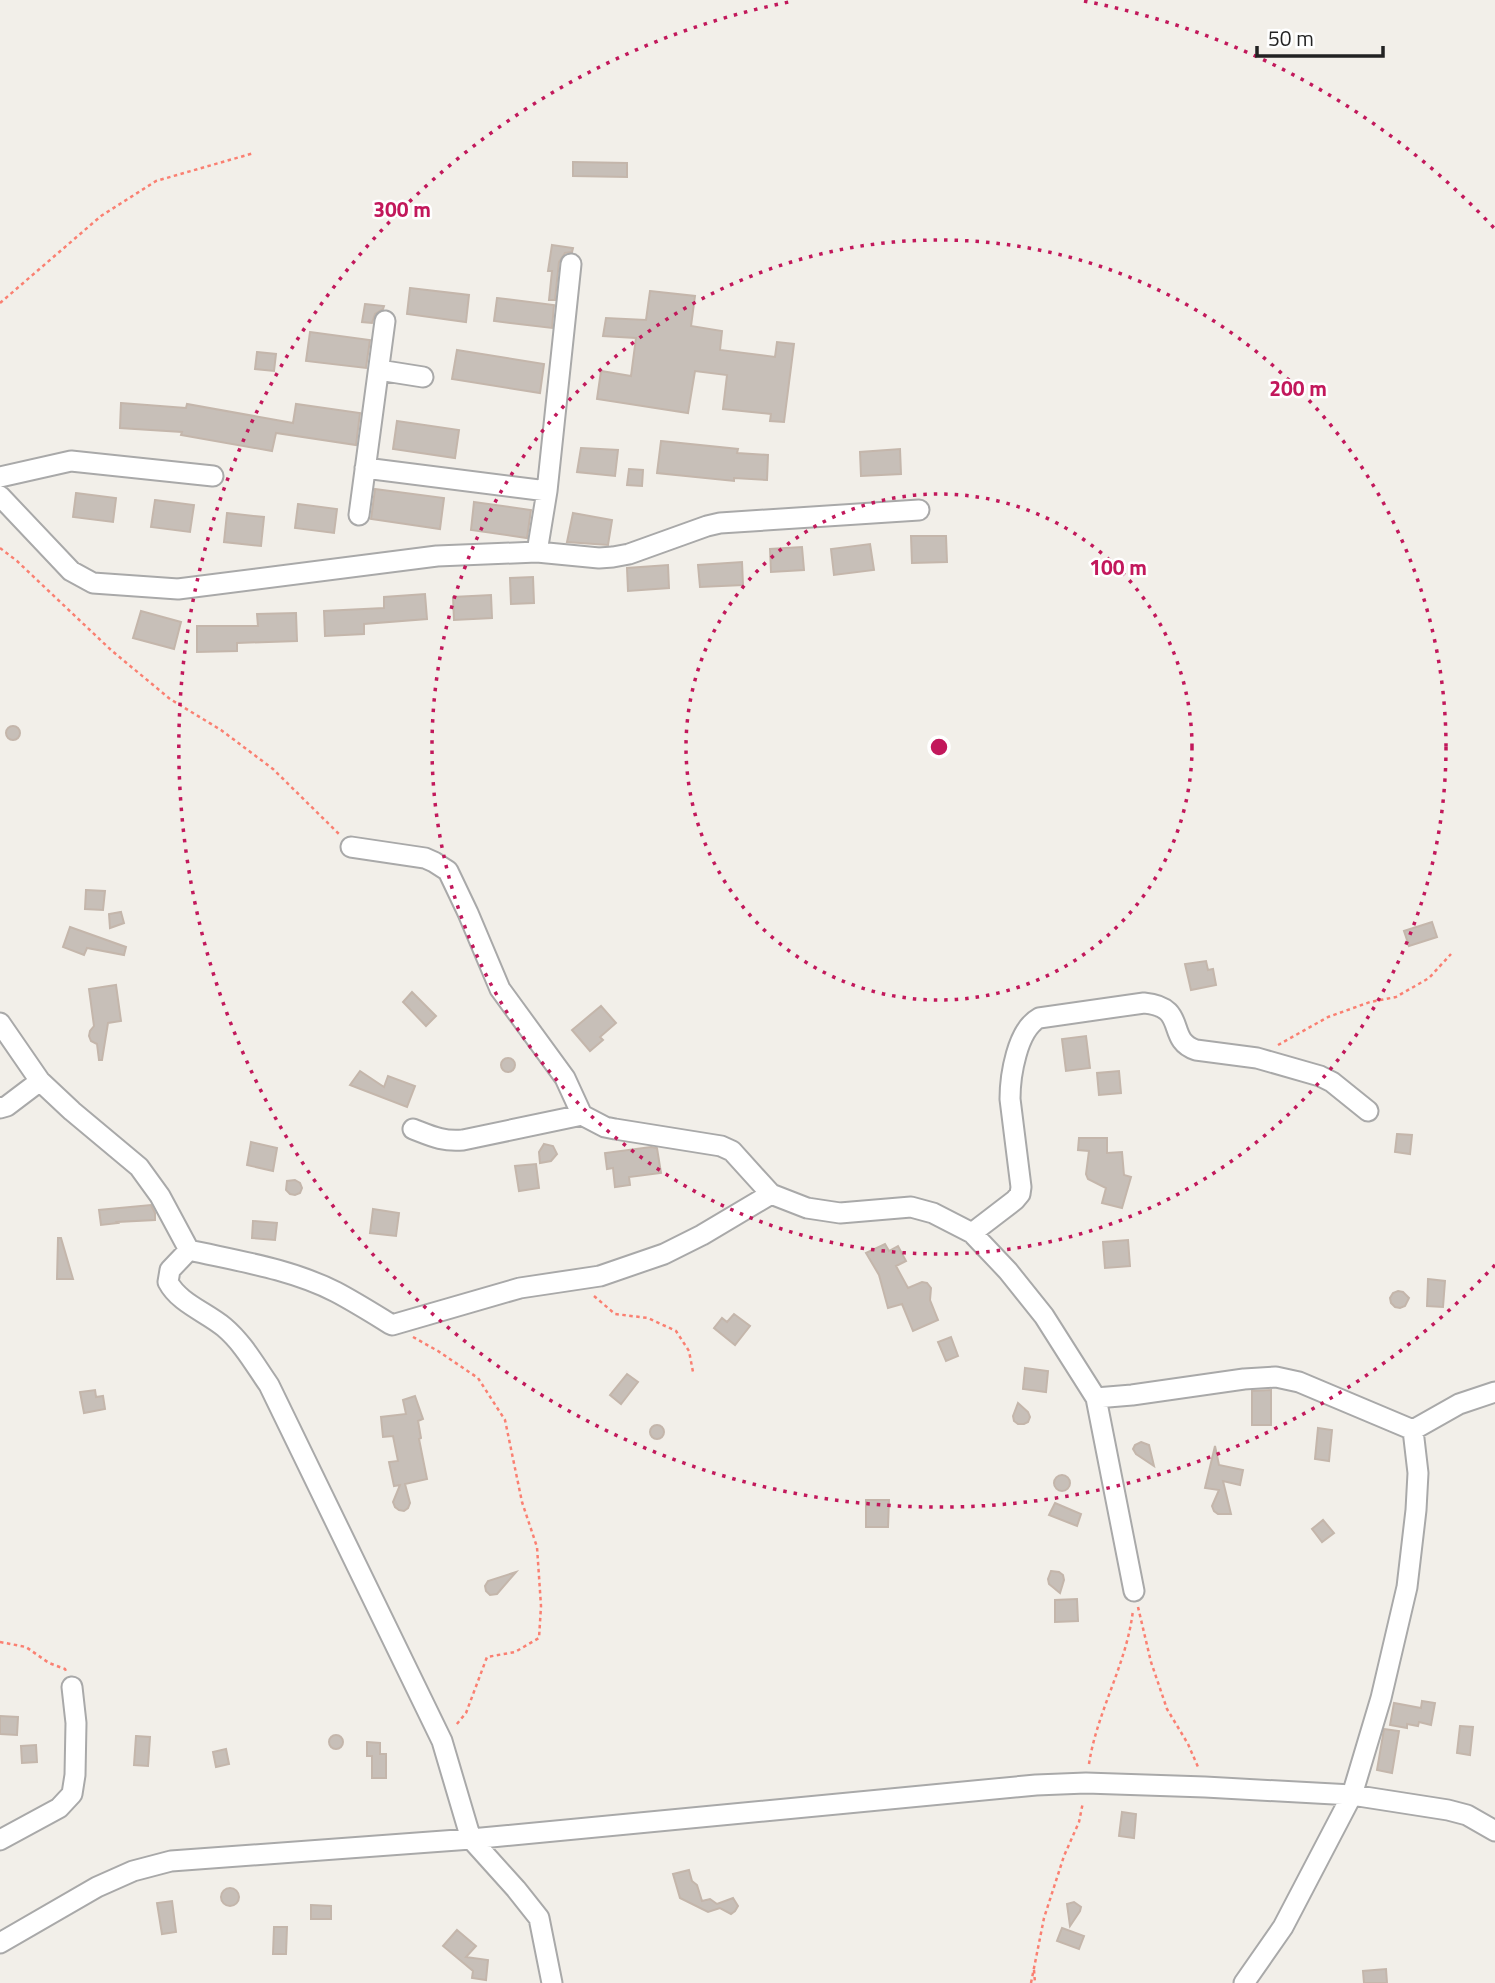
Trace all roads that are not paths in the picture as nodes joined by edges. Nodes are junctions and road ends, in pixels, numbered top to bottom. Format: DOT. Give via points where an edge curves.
graph roads {
  1 [pos="571,264"];
  2 [pos="385,321"];
  3 [pos="379,370"];
  4 [pos="423,377"];
  5 [pos="365,468"];
  6 [pos="213,476"];
  7 [pos="0,477"];
  8 [pos="547,491"];
  9 [pos="0,495"];
  10 [pos="919,510"];
  11 [pos="359,516"];
  12 [pos="537,552"];
  13 [pos="351,847"];
  14 [pos="0,1023"];
  15 [pos="40,1082"];
  16 [pos="0,1108"];
  17 [pos="1368,1111"];
  18 [pos="582,1115"];
  19 [pos="413,1129"];
  20 [pos="771,1194"];
  21 [pos="972,1233"];
  22 [pos="189,1250"];
  23 [pos="1495,1392"];
  24 [pos="1096,1398"];
  25 [pos="1413,1430"];
  26 [pos="1134,1591"];
  27 [pos="72,1687"];
  28 [pos="1352,1795"];
  29 [pos="1495,1830"];
  30 [pos="471,1839"];
  31 [pos="0,1840"];
  32 [pos="0,1943"];
  33 [pos="552,1983"];
  34 [pos="1244,1983"];
  1 -- 8 [label="street"];
  2 -- 3 [label="street"];
  3 -- 4 [label="street"];
  3 -- 5 [label="street"];
  5 -- 8 [label="street"];
  5 -- 11 [label="street"];
  6 -- 7 [label="street" via="71,461"];
  8 -- 12 [label="street"];
  9 -- 12 [label="street" via="71,570 93,583 178,589 437,556"];
  10 -- 12 [label="street" via="720,523 613,557"];
  13 -- 18 [label="street" via="425,858 448,871 500,989 565,1078"];
  14 -- 15 [label="street"];
  15 -- 16 [label="street"];
  15 -- 22 [label="street" via="139,1167"];
  17 -- 21 [label="street" via="1320,1076 1257,1058 1189,1048 1170,1013 1151,1004 1038,1018 1021,1038 1010,1087 1020,1194"];
  18 -- 19 [label="street" via="448,1142"];
  18 -- 20 [label="street" via="615,1129 721,1146"];
  20 -- 21 [label="street" via="807,1209 840,1213 912,1207"];
  20 -- 22 [label="street" via="664,1254 600,1276 520,1288 392,1325 334,1291 299,1278"];
  21 -- 24 [label="street" via="1044,1316"];
  22 -- 30 [label="street" via="170,1270 168,1282 173,1292 242,1345 269,1385 442,1741"];
  23 -- 25 [label="street" via="1459,1404"];
  24 -- 25 [label="street" via="1276,1377 1299,1382"];
  24 -- 26 [label="street"];
  25 -- 28 [label="street" via="1418,1473 1407,1587"];
  27 -- 31 [label="street" via="76,1723 72,1794 59,1808"];
  28 -- 29 [label="street" via="1448,1810"];
  28 -- 30 [label="street" via="1086,1783 1022,1786"];
  28 -- 34 [label="street" via="1283,1927"];
  30 -- 32 [label="street" via="172,1861 97,1887"];
  30 -- 33 [label="street" via="539,1919"];
}
